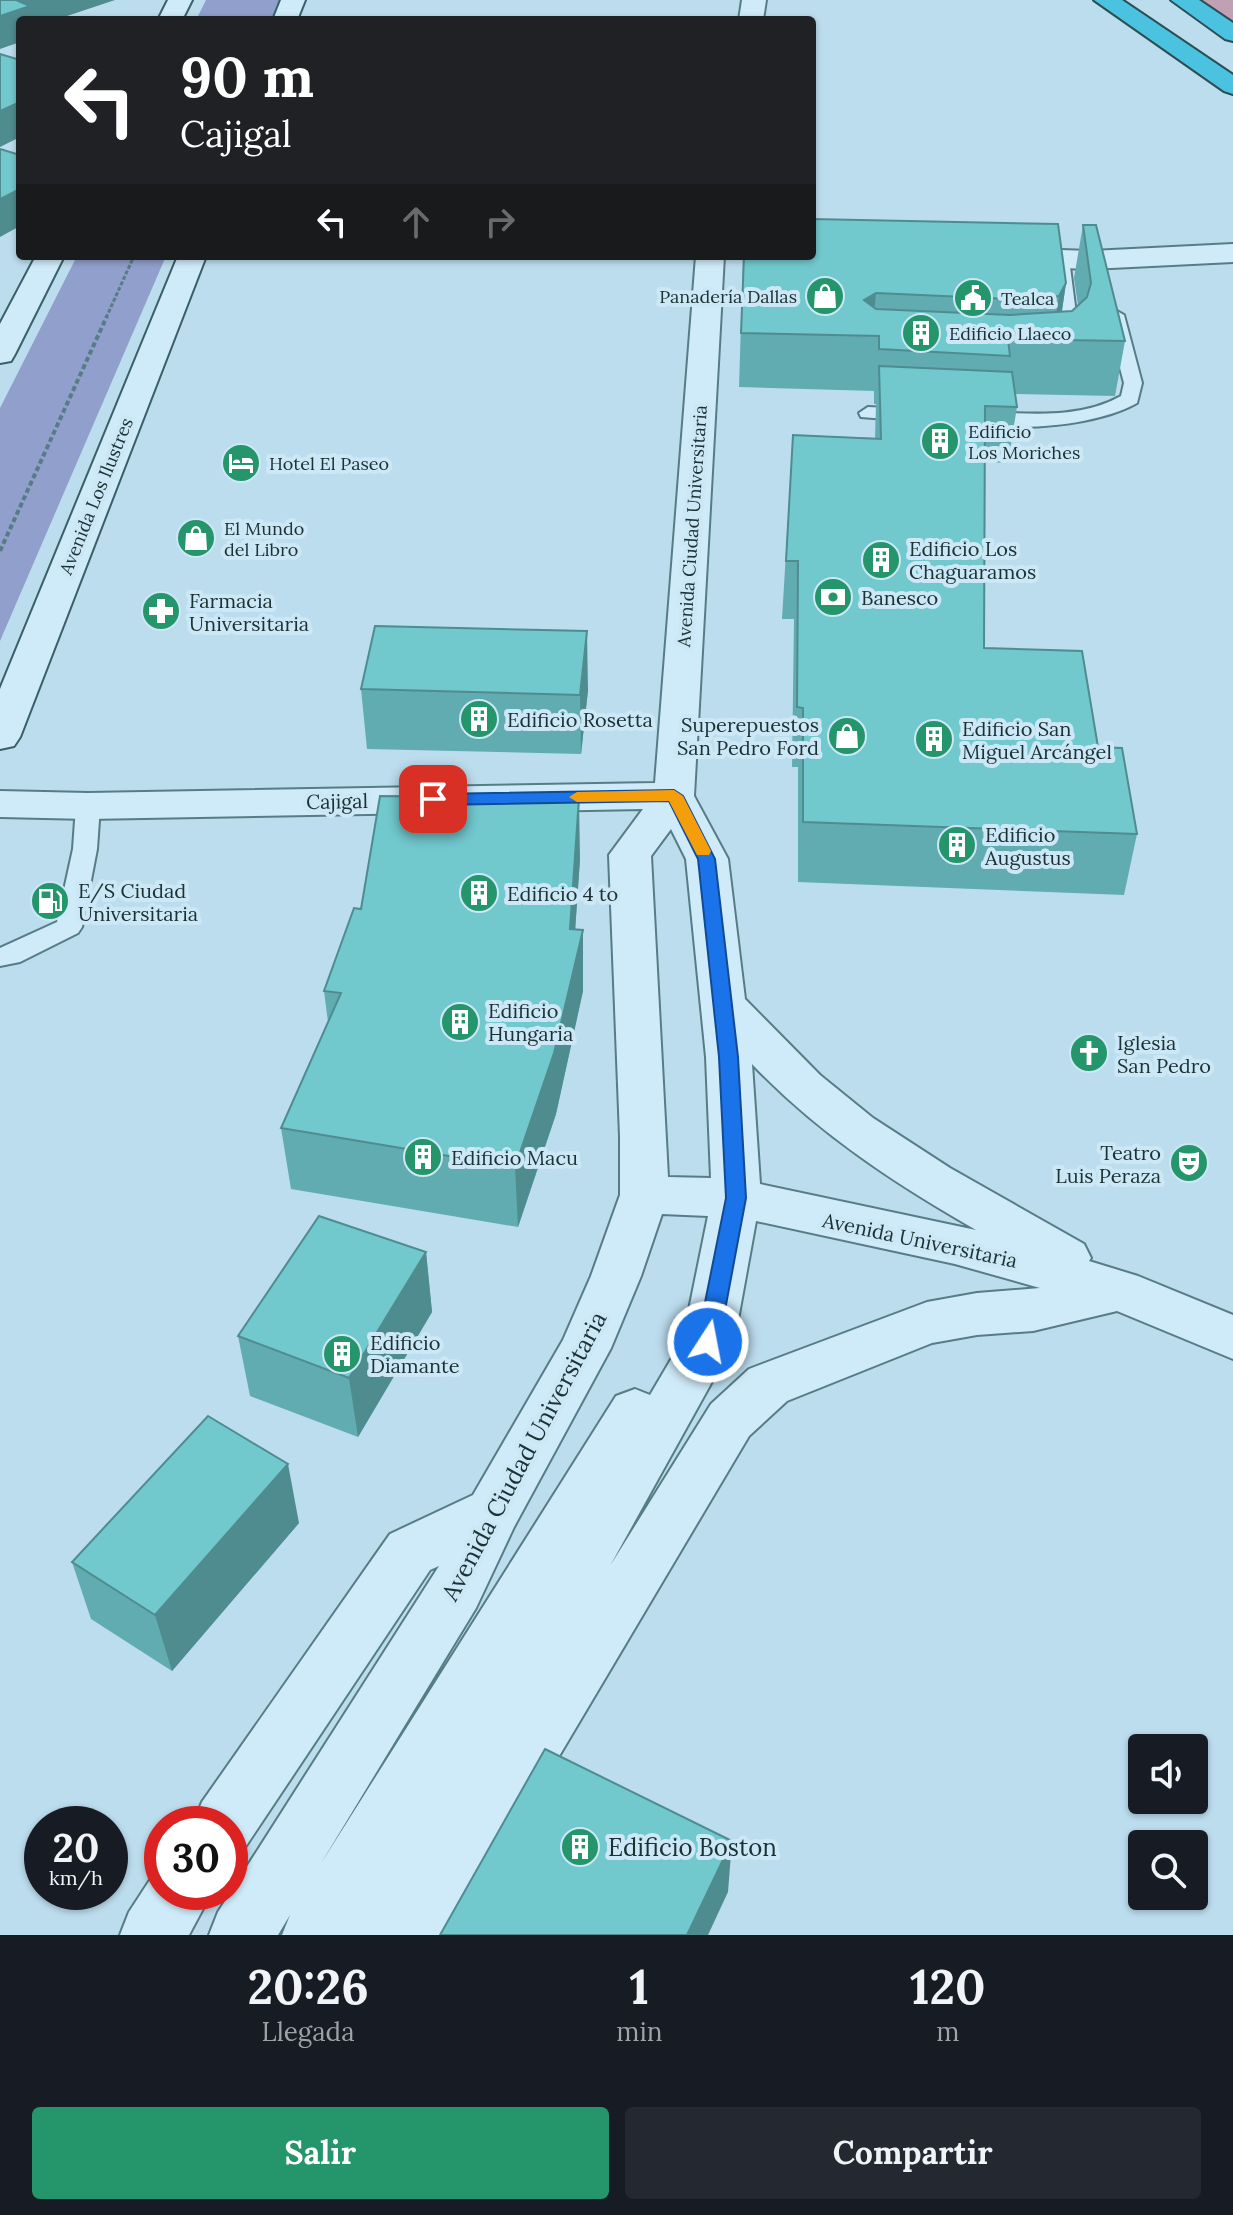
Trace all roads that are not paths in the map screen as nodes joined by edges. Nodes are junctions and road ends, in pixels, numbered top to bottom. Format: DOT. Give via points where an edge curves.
graph roads {
  1 [pos="1146,0"];
  2 [pos="1183,0"];
  3 [pos="1096,4"];
  4 [pos="1233,34"];
  5 [pos="1233,59"];
  6 [pos="1233,86"];
  7 [pos="1233,253"];
  8 [pos="967,256"];
  9 [pos="1060,259"];
  10 [pos="48,260"];
  11 [pos="190,260"];
  12 [pos="710,260"];
  13 [pos="1111,301"];
  14 [pos="0,354"];
  15 [pos="1057,358"];
  16 [pos="868,413"];
  17 [pos="931,416"];
  18 [pos="963,418"];
  19 [pos="8,706"];
  20 [pos="0,737"];
  21 [pos="674,796"];
  22 [pos="0,804"];
  23 [pos="88,806"];
  24 [pos="0,957"];
  25 [pos="723,1004"];
  26 [pos="644,1195"];
  27 [pos="736,1198"];
  28 [pos="1120,1290"];
  29 [pos="1233,1338"];
  30 [pos="493,1512"];
  31 [pos="236,1806"];
  32 [pos="168,1910"];
  33 [pos="152,1935"];
  34 [pos="241,1935"];
  35 [pos="314,1935"];
  36 [pos="383,1935"];
  37 [pos="417,1935"];
  1 -- 5 [label="highway"];
  2 -- 4 [label="highway"];
  3 -- 6 [label="highway" via="1137,40 1200,64"];
  7 -- 9 [label="street" via="1096,270"];
  8 -- 9 [label="street"];
  9 -- 15 [label="lane" via="1070,337"];
  10 -- 14 [label="street"];
  11 -- 19 [label="street, Avenida Los Ilustres"];
  12 -- 21 [label="street, Avenida Ciudad Universitaria"];
  13 -- 18 [label="lane" via="1133,383 1130,399 1115,410 1069,418"];
  16 -- 17 [label="lane"];
  19 -- 20 [label="street, Avenida Los Ilustres"];
  21 -- 23 [label="street, Cajigal"];
  21 -- 25 [label="street" via="707,859"];
  21 -- 26 [label="street, Avenida Ciudad Universitaria" via="630,855"];
  22 -- 23 [label="street, Cajigal"];
  23 -- 24 [label="lane" via="69,927"];
  25 -- 27 [label="street"];
  25 -- 28 [label="street" via="804,1088 855,1131"];
  26 -- 27 [label="street, Avenida Universitaria"];
  26 -- 30 [label="street, Avenida Ciudad Universitaria" via="585,1348"];
  27 -- 28 [label="street, Avenida Universitaria" via="955,1244"];
  27 -- 35 [label="street" via="663,1367"];
  27 -- 36 [label="street" via="708,1342 550,1618"];
  28 -- 29 [label="street, Avenida Universitaria"];
  28 -- 37 [label="street" via="1033,1310 927,1323 768,1385 730,1420"];
  30 -- 31 [label="street" via="410,1552"];
  30 -- 34 [label="street, Avenida Ciudad Universitaria" via="456,1590"];
  32 -- 33 [label="street"];
}
